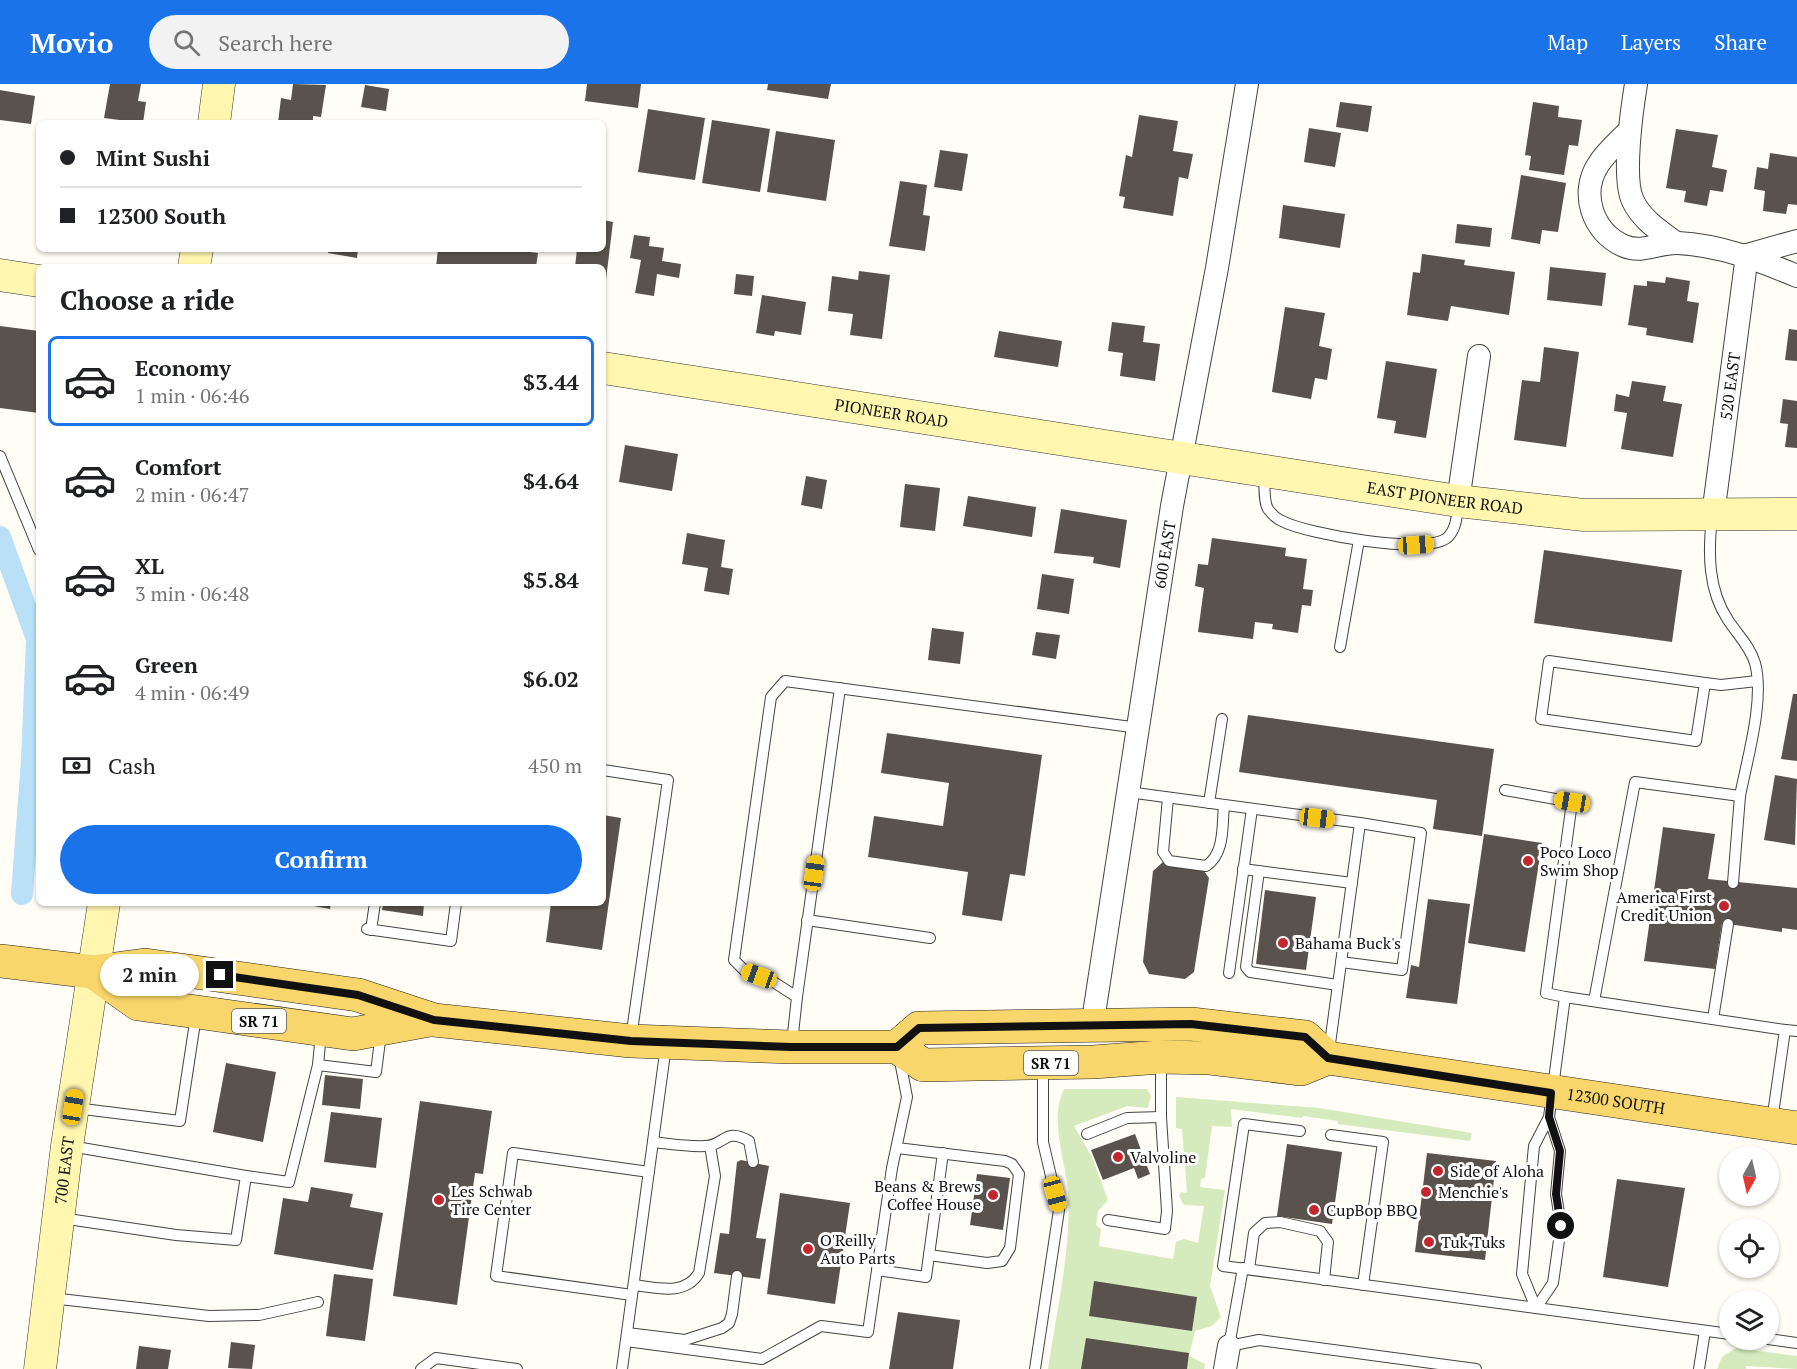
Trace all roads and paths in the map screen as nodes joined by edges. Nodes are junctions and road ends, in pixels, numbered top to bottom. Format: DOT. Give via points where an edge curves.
graph roads {
  1 [pos="219,84"];
  2 [pos="1247,84"];
  3 [pos="1636,84"];
  4 [pos="214,120"];
  5 [pos="1629,131"];
  6 [pos="1797,241"];
  7 [pos="1676,243"];
  8 [pos="1747,255"];
  9 [pos="0,275"];
  10 [pos="1797,276"];
  11 [pos="36,281"];
  12 [pos="1479,356"];
  13 [pos="606,368"];
  14 [pos="0,456"];
  15 [pos="1181,457"];
  16 [pos="1263,469"];
  17 [pos="1458,501"];
  18 [pos="1797,514"];
  19 [pos="1713,515"];
  20 [pos="1359,540"];
  21 [pos="36,543"];
  22 [pos="1340,647"];
  23 [pos="1757,681"];
  24 [pos="1705,683"];
  25 [pos="840,688"];
  26 [pos="1222,719"];
  27 [pos="1140,728"];
  28 [pos="606,770"];
  29 [pos="1505,790"];
  30 [pos="1128,792"];
  31 [pos="1740,796"];
  32 [pos="1168,798"];
  33 [pos="1209,803"];
  34 [pos="1224,805"];
  35 [pos="1252,809"];
  36 [pos="1360,823"];
  37 [pos="1243,869"];
  38 [pos="1259,871"];
  39 [pos="1352,883"];
  40 [pos="1733,883"];
  41 [pos="104,906"];
  42 [pos="374,906"];
  43 [pos="456,906"];
  44 [pos="807,920"];
  45 [pos="1728,924"];
  46 [pos="930,938"];
  47 [pos="0,961"];
  48 [pos="1341,962"];
  49 [pos="93,972"];
  50 [pos="1229,973"];
  51 [pos="1338,985"];
  52 [pos="797,997"];
  53 [pos="1564,997"];
  54 [pos="1594,1001"];
  55 [pos="197,1012"];
  56 [pos="1713,1019"];
  57 [pos="434,1020"];
  58 [pos="1092,1027"];
  59 [pos="322,1029"];
  60 [pos="382,1029"];
  61 [pos="1785,1030"];
  62 [pos="1797,1031"];
  63 [pos="631,1041"];
  64 [pos="667,1043"];
  65 [pos="791,1047"];
  66 [pos="897,1047"];
  67 [pos="1161,1057"];
  68 [pos="1328,1058"];
  69 [pos="1043,1063"];
  70 [pos="318,1065"];
  71 [pos="1550,1105"];
  72 [pos="73,1107"];
  73 [pos="1161,1117"];
  74 [pos="1784,1127"];
  75 [pos="1300,1131"];
  76 [pos="1088,1134"];
  77 [pos="1331,1136"];
  78 [pos="653,1142"];
  79 [pos="67,1146"];
  80 [pos="710,1146"];
  81 [pos="897,1148"];
  82 [pos="943,1153"];
  83 [pos="753,1162"];
  84 [pos="649,1172"];
  85 [pos="246,1176"];
  86 [pos="57,1218"];
  87 [pos="1108,1220"];
  88 [pos="929,1255"];
  89 [pos="1246,1269"];
  90 [pos="877,1270"];
  91 [pos="737,1276"];
  92 [pos="1324,1280"];
  93 [pos="1363,1285"];
  94 [pos="633,1290"];
  95 [pos="48,1298"];
  96 [pos="318,1302"];
  97 [pos="1536,1308"];
  98 [pos="1705,1331"];
  99 [pos="1719,1333"];
  100 [pos="627,1337"];
  101 [pos="1779,1341"];
  102 [pos="1797,1343"];
  103 [pos="1228,1346"];
  104 [pos="40,1369"];
  105 [pos="421,1369"];
  106 [pos="517,1369"];
  107 [pos="622,1369"];
  108 [pos="1035,1369"];
  109 [pos="1225,1369"];
  110 [pos="1476,1369"];
  111 [pos="1699,1369"];
  1 -- 4 [label="street"];
  2 -- 15 [label="street, 600 EAST"];
  3 -- 5 [label="street"];
  5 -- 7 [label="street" via="1632,200 1648,222"];
  5 -- 7 [label="street" via="1605,154 1592,176 1592,214 1606,233 1624,246 1641,249"];
  6 -- 8 [label="street"];
  7 -- 8 [label="street"];
  8 -- 10 [label="street"];
  8 -- 19 [label="street, 520 EAST"];
  9 -- 11 [label="street"];
  12 -- 17 [label="street"];
  13 -- 15 [label="street, PIONEER ROAD"];
  14 -- 21 [label="lane"];
  15 -- 16 [label="street, EAST PIONEER ROAD"];
  15 -- 27 [label="street, 600 EAST"];
  16 -- 17 [label="street, EAST PIONEER ROAD"];
  16 -- 20 [label="lane" via="1267,507 1280,521 1312,532"];
  17 -- 19 [label="street, EAST PIONEER ROAD" via="1584,515"];
  17 -- 20 [label="lane" via="1455,527 1448,538 1437,543 1382,544"];
  18 -- 19 [label="street, EAST PIONEER ROAD"];
  19 -- 23 [label="lane" via="1708,546 1712,582 1719,605 1746,643 1755,663"];
  20 -- 22 [label="lane"];
  23 -- 24 [label="lane"];
  23 -- 31 [label="lane"];
  24 -- 24 [label="lane" via="1549,662 1540,719 1696,741"];
  25 -- 27 [label="lane"];
  25 -- 44 [label="lane"];
  25 -- 52 [label="lane" via="785,681 771,697 734,960 745,971 772,981"];
  26 -- 33 [label="lane"];
  27 -- 30 [label="street, 600 EAST"];
  28 -- 63 [label="lane" via="668,780"];
  29 -- 53 [label="lane" via="1572,802 1546,993"];
  30 -- 32 [label="lane"];
  30 -- 58 [label="street, 600 EAST"];
  31 -- 40 [label="lane"];
  31 -- 54 [label="lane" via="1635,782"];
  32 -- 33 [label="lane"];
  32 -- 34 [label="lane" via="1163,852 1169,861 1206,866 1219,853"];
  33 -- 34 [label="lane"];
  34 -- 35 [label="lane"];
  35 -- 36 [label="lane"];
  35 -- 37 [label="lane"];
  36 -- 39 [label="lane"];
  36 -- 48 [label="lane" via="1421,834 1402,970"];
  37 -- 38 [label="lane"];
  37 -- 50 [label="lane"];
  38 -- 39 [label="lane"];
  38 -- 51 [label="lane" via="1246,967 1250,972"];
  39 -- 48 [label="lane"];
  41 -- 49 [label="street, 700 EAST"];
  42 -- 43 [label="lane" via="369,930 451,940"];
  44 -- 46 [label="lane"];
  44 -- 52 [label="lane"];
  45 -- 56 [label="lane"];
  47 -- 49 [label="main road"];
  48 -- 51 [label="lane"];
  49 -- 55 [label="main road, SR 71" via="138,1004"];
  49 -- 57 [label="main road, SR 71" via="145,965 324,990 358,995"];
  49 -- 72 [label="street, 700 EAST"];
  51 -- 68 [label="lane"];
  52 -- 65 [label="lane"];
  53 -- 54 [label="lane"];
  53 -- 71 [label="lane"];
  54 -- 56 [label="lane"];
  55 -- 59 [label="main road, SR 71"];
  55 -- 72 [label="lane" via="180,1121"];
  56 -- 61 [label="lane"];
  57 -- 60 [label="main road, SR 71"];
  57 -- 63 [label="main road, SR 71"];
  58 -- 66 [label="main road, SR 71" via="919,1028"];
  58 -- 68 [label="main road, SR 71" via="1191,1024 1305,1037"];
  59 -- 60 [label="main road, SR 71" via="353,1034"];
  59 -- 70 [label="lane"];
  60 -- 70 [label="lane" via="376,1072"];
  61 -- 62 [label="lane"];
  61 -- 74 [label="lane"];
  63 -- 64 [label="main road, SR 71"];
  64 -- 65 [label="main road, SR 71"];
  64 -- 78 [label="lane"];
  65 -- 66 [label="main road, SR 71"];
  66 -- 69 [label="main road, SR 71" via="922,1065"];
  66 -- 81 [label="lane" via="907,1097"];
  67 -- 68 [label="main road, SR 71" via="1210,1058 1301,1069"];
  67 -- 69 [label="main road, SR 71"];
  67 -- 73 [label="lane"];
  68 -- 71 [label="main road, 12300 SOUTH"];
  69 -- 108 [label="lane" via="1043,1142 1059,1210"];
  70 -- 85 [label="lane" via="288,1182"];
  71 -- 74 [label="main road, 12300 SOUTH"];
  71 -- 97 [label="lane" via="1534,1146 1522,1275"];
  71 -- 97 [label="lane" via="1560,1151 1556,1194 1561,1226 1553,1283"];
  72 -- 79 [label="street, 700 EAST"];
  73 -- 76 [label="lane" via="1127,1118"];
  73 -- 87 [label="lane" via="1166,1229"];
  75 -- 89 [label="lane" via="1244,1124 1223,1266"];
  77 -- 93 [label="lane" via="1383,1142"];
  78 -- 80 [label="lane"];
  78 -- 84 [label="lane"];
  79 -- 85 [label="lane"];
  79 -- 86 [label="street, 700 EAST"];
  80 -- 83 [label="lane" via="728,1135 743,1137 752,1146"];
  80 -- 94 [label="lane" via="715,1176 699,1273 683,1288"];
  81 -- 82 [label="lane"];
  81 -- 90 [label="lane"];
  82 -- 88 [label="lane"];
  82 -- 88 [label="lane" via="1005,1161 1017,1168 1020,1180 1010,1248 1002,1261 987,1263"];
  84 -- 94 [label="lane"];
  84 -- 94 [label="lane" via="513,1153 496,1276"];
  85 -- 86 [label="lane" via="236,1240"];
  86 -- 95 [label="street, 700 EAST"];
  88 -- 90 [label="lane" via="926,1277"];
  89 -- 92 [label="lane"];
  89 -- 92 [label="lane" via="1254,1233 1265,1223 1280,1222 1320,1231 1328,1242"];
  89 -- 103 [label="lane"];
  90 -- 100 [label="lane" via="868,1332 821,1326 762,1359"];
  91 -- 100 [label="lane" via="732,1314 722,1328 685,1340"];
  92 -- 93 [label="lane"];
  93 -- 97 [label="lane"];
  94 -- 100 [label="lane"];
  95 -- 96 [label="lane" via="209,1316 260,1315"];
  95 -- 104 [label="street, 700 EAST"];
  97 -- 98 [label="lane"];
  98 -- 99 [label="lane"];
  98 -- 111 [label="lane"];
  100 -- 107 [label="lane"];
  101 -- 102 [label="lane"];
  103 -- 109 [label="street"];
  103 -- 110 [label="lane" via="1259,1340"];
  105 -- 106 [label="lane" via="436,1358"];
}
